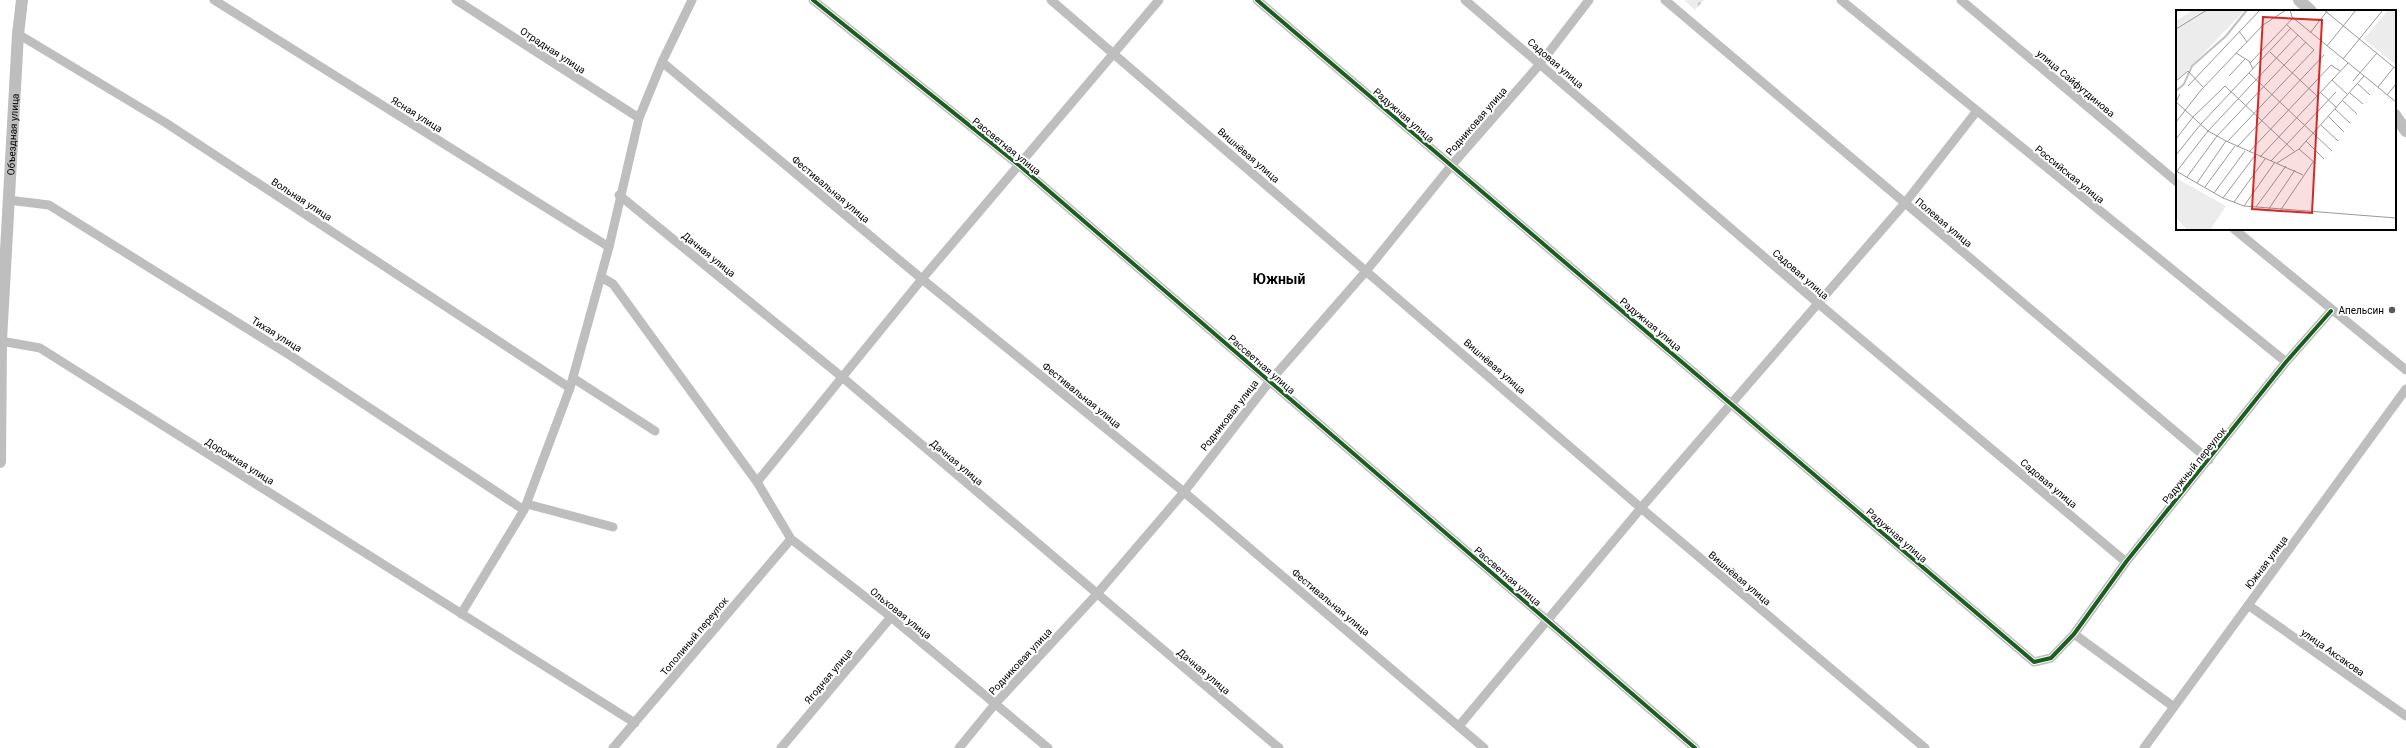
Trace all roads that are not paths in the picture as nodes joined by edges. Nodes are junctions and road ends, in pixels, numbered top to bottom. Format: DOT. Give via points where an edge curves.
graph roads {
  1 [pos="22,0"];
  2 [pos="214,0"];
  3 [pos="456,0"];
  4 [pos="813,0"];
  5 [pos="1051,0"];
  6 [pos="1160,0"];
  7 [pos="1257,0"];
  8 [pos="1465,0"];
  9 [pos="1589,0"];
  10 [pos="1665,0"];
  11 [pos="1841,0"];
  12 [pos="1961,0"];
  13 [pos="2298,0"];
  14 [pos="689,1"];
  15 [pos="2309,10"];
  16 [pos="18,34"];
  17 [pos="1114,53"];
  18 [pos="662,62"];
  19 [pos="1540,64"];
  20 [pos="1976,112"];
  21 [pos="2396,116"];
  22 [pos="639,118"];
  23 [pos="2406,131"];
  24 [pos="1020,166"];
  25 [pos="1451,166"];
  26 [pos="2176,181"];
  27 [pos="620,195"];
  28 [pos="8,200"];
  29 [pos="1905,203"];
  30 [pos="2235,230"];
  31 [pos="609,247"];
  32 [pos="1367,270"];
  33 [pos="601,277"];
  34 [pos="922,279"];
  35 [pos="1819,304"];
  36 [pos="2331,311"];
  37 [pos="1,342"];
  38 [pos="2286,362"];
  39 [pos="2406,370"];
  40 [pos="573,378"];
  41 [pos="842,378"];
  42 [pos="1270,382"];
  43 [pos="570,388"];
  44 [pos="2406,389"];
  45 [pos="1732,404"];
  46 [pos="656,431"];
  47 [pos="2209,460"];
  48 [pos="0,462"];
  49 [pos="757,482"];
  50 [pos="1184,492"];
  51 [pos="525,507"];
  52 [pos="1641,508"];
  53 [pos="613,527"];
  54 [pos="791,539"];
  55 [pos="2126,562"];
  56 [pos="1096,595"];
  57 [pos="2248,605"];
  58 [pos="461,614"];
  59 [pos="891,617"];
  60 [pos="1546,620"];
  61 [pos="2074,634"];
  62 [pos="2034,662"];
  63 [pos="995,704"];
  64 [pos="2174,707"];
  65 [pos="2406,716"];
  66 [pos="635,723"];
  67 [pos="1459,726"];
  68 [pos="614,748"];
  69 [pos="781,748"];
  70 [pos="959,748"];
  71 [pos="1048,748"];
  72 [pos="1279,748"];
  73 [pos="1484,748"];
  74 [pos="1695,748"];
  75 [pos="1925,748"];
  76 [pos="2144,748"];
  1 -- 16 [label="main road, Объездная улица"];
  2 -- 31 [label="street, Ясная улица"];
  3 -- 22 [label="street, Отрадная улица"];
  4 -- 24 [label="street, Рассветная улица"];
  5 -- 17 [label="street, Вишнёвая улица"];
  6 -- 17 [label="street"];
  7 -- 25 [label="street, Радужная улица"];
  8 -- 19 [label="street, Садовая улица"];
  9 -- 19 [label="street, Родниковая улица"];
  10 -- 29 [label="street, Полевая улица"];
  11 -- 20 [label="street, Российская улица"];
  12 -- 26 [label="street, улица Сайфутдинова"];
  13 -- 15 [label="main road"];
  14 -- 18 [label="street"];
  16 -- 28 [label="main road, Объездная улица"];
  16 -- 43 [label="street, Вольная улица" via="166,123"];
  17 -- 24 [label="street"];
  17 -- 32 [label="street, Вишнёвая улица"];
  18 -- 22 [label="street"];
  18 -- 34 [label="street, Фестивальная улица"];
  19 -- 25 [label="street, Родниковая улица"];
  19 -- 35 [label="street, Садовая улица"];
  20 -- 29 [label="street"];
  20 -- 38 [label="street, Российская улица"];
  21 -- 23 [label="main road"];
  22 -- 27 [label="street"];
  24 -- 34 [label="street"];
  24 -- 42 [label="street, Рассветная улица"];
  25 -- 32 [label="street, Родниковая улица"];
  25 -- 45 [label="street, Радужная улица"];
  27 -- 31 [label="street"];
  27 -- 41 [label="street, Дачная улица"];
  28 -- 37 [label="main road, Объездная улица"];
  28 -- 51 [label="street, Тихая улица" via="49,205 291,356"];
  29 -- 35 [label="street"];
  29 -- 47 [label="street, Полевая улица"];
  30 -- 36 [label="street"];
  31 -- 33 [label="street"];
  32 -- 42 [label="street, Родниковая улица"];
  32 -- 52 [label="street, Вишнёвая улица"];
  33 -- 40 [label="street"];
  33 -- 49 [label="street, Ольховая улица" via="613,284"];
  34 -- 41 [label="street"];
  34 -- 50 [label="street, Фестивальная улица"];
  35 -- 45 [label="street"];
  35 -- 55 [label="street, Садовая улица"];
  36 -- 38 [label="street, Радужный переулок"];
  36 -- 39 [label="street"];
  37 -- 48 [label="main road, Объездная улица"];
  37 -- 58 [label="street, Дорожная улица" via="40,348"];
  38 -- 47 [label="street, Радужный переулок"];
  40 -- 43 [label="street"];
  40 -- 46 [label="street"];
  41 -- 49 [label="street"];
  41 -- 56 [label="street, Дачная улица"];
  42 -- 50 [label="street, Родниковая улица"];
  42 -- 60 [label="street, Рассветная улица"];
  43 -- 51 [label="street"];
  44 -- 57 [label="street, Южная улица"];
  45 -- 52 [label="street"];
  45 -- 62 [label="street, Радужная улица"];
  47 -- 55 [label="street, Радужный переулок"];
  49 -- 54 [label="street, Ольховая улица"];
  50 -- 56 [label="street, Родниковая улица"];
  50 -- 67 [label="street, Фестивальная улица"];
  51 -- 53 [label="street, Тихая улица"];
  51 -- 58 [label="street"];
  52 -- 60 [label="street"];
  52 -- 75 [label="street, Вишнёвая улица"];
  54 -- 59 [label="street, Ольховая улица"];
  54 -- 66 [label="street, Тополиный переулок"];
  55 -- 61 [label="street, Радужный переулок"];
  56 -- 63 [label="street, Родниковая улица"];
  56 -- 72 [label="street, Дачная улица"];
  57 -- 64 [label="street, Южная улица"];
  57 -- 65 [label="street, улица Аксакова"];
  58 -- 66 [label="street, Дорожная улица"];
  59 -- 63 [label="street, Ольховая улица"];
  59 -- 69 [label="street, Ягодная улица"];
  60 -- 67 [label="street"];
  60 -- 74 [label="street, Рассветная улица"];
  61 -- 62 [label="street, Радужный переулок" via="2051,658"];
  61 -- 64 [label="street"];
  63 -- 70 [label="street, Родниковая улица"];
  63 -- 71 [label="street, Ольховая улица"];
  64 -- 76 [label="street, Южная улица"];
  66 -- 68 [label="street, Тополиный переулок"];
  67 -- 73 [label="street, Фестивальная улица"];
}
